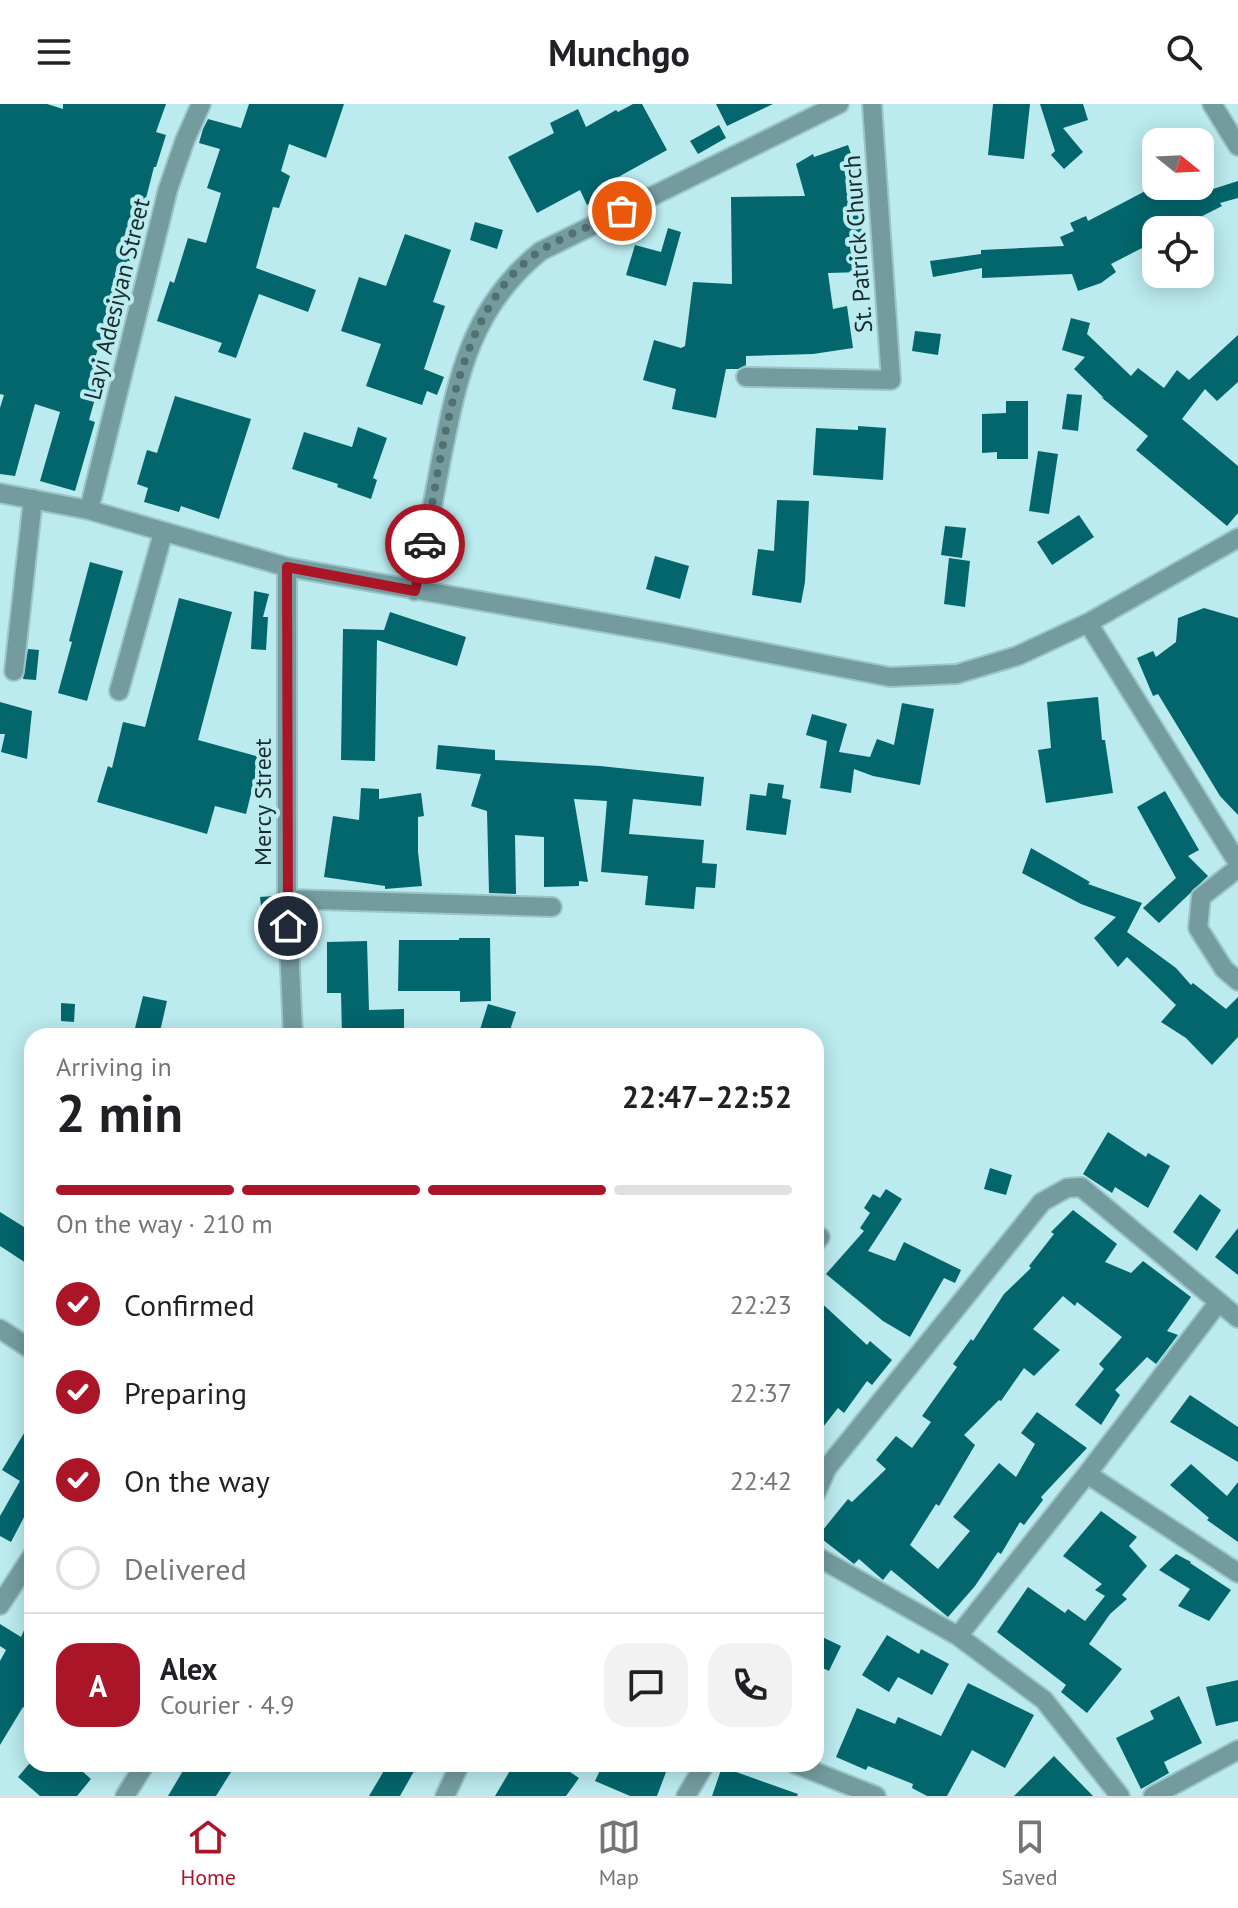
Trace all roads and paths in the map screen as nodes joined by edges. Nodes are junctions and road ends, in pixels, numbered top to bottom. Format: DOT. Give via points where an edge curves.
graph roads {
  1 [pos="201,104"];
  2 [pos="839,104"];
  3 [pos="872,104"];
  4 [pos="1212,104"];
  5 [pos="1238,146"];
  6 [pos="746,377"];
  7 [pos="0,493"];
  8 [pos="33,499"];
  9 [pos="89,510"];
  10 [pos="163,533"];
  11 [pos="1238,538"];
  12 [pos="287,567"];
  13 [pos="415,591"];
  14 [pos="1088,623"];
  15 [pos="14,671"];
  16 [pos="119,691"];
  17 [pos="1238,866"];
  18 [pos="287,899"];
  19 [pos="552,907"];
  20 [pos="1238,981"];
  21 [pos="293,1028"];
  22 [pos="1218,1303"];
  23 [pos="1238,1318"];
  24 [pos="0,1329"];
  25 [pos="24,1345"];
  26 [pos="1087,1474"];
  27 [pos="824,1475"];
  28 [pos="824,1561"];
  29 [pos="24,1568"];
  30 [pos="1238,1573"];
  31 [pos="0,1605"];
  32 [pos="958,1636"];
  33 [pos="1238,1750"];
  34 [pos="140,1772"];
  35 [pos="456,1772"];
  36 [pos="700,1772"];
  37 [pos="815,1772"];
  38 [pos="125,1796"];
  39 [pos="445,1796"];
  40 [pos="686,1796"];
  41 [pos="876,1796"];
  42 [pos="1120,1796"];
  43 [pos="1153,1796"];
  1 -- 9 [label="street, Layi Adesiyan Street" via="168,189"];
  2 -- 13 [label="street" via="541,251 523,265 503,288 469,347 456,383"];
  3 -- 6 [label="street, St. Patrick Church" via="891,380"];
  4 -- 5 [label="street"];
  7 -- 8 [label="street"];
  8 -- 9 [label="street"];
  8 -- 15 [label="street"];
  9 -- 10 [label="street"];
  10 -- 12 [label="street"];
  10 -- 16 [label="street"];
  11 -- 14 [label="street"];
  12 -- 13 [label="street"];
  12 -- 18 [label="street, Mercy Street"];
  13 -- 14 [label="street" via="890,677 957,674 1017,656"];
  14 -- 17 [label="street"];
  17 -- 20 [label="street" via="1201,897 1198,928"];
  18 -- 19 [label="street"];
  18 -- 21 [label="street, Mercy Street"];
  22 -- 23 [label="street"];
  22 -- 26 [label="street"];
  22 -- 27 [label="street" via="1081,1187 1067,1188 1042,1202"];
  24 -- 25 [label="street"];
  26 -- 30 [label="street"];
  26 -- 32 [label="street"];
  28 -- 32 [label="street"];
  29 -- 31 [label="street"];
  32 -- 42 [label="street" via="1044,1700"];
  33 -- 43 [label="street"];
  34 -- 38 [label="street"];
  35 -- 39 [label="street"];
  36 -- 40 [label="street"];
  37 -- 41 [label="street"];
}
